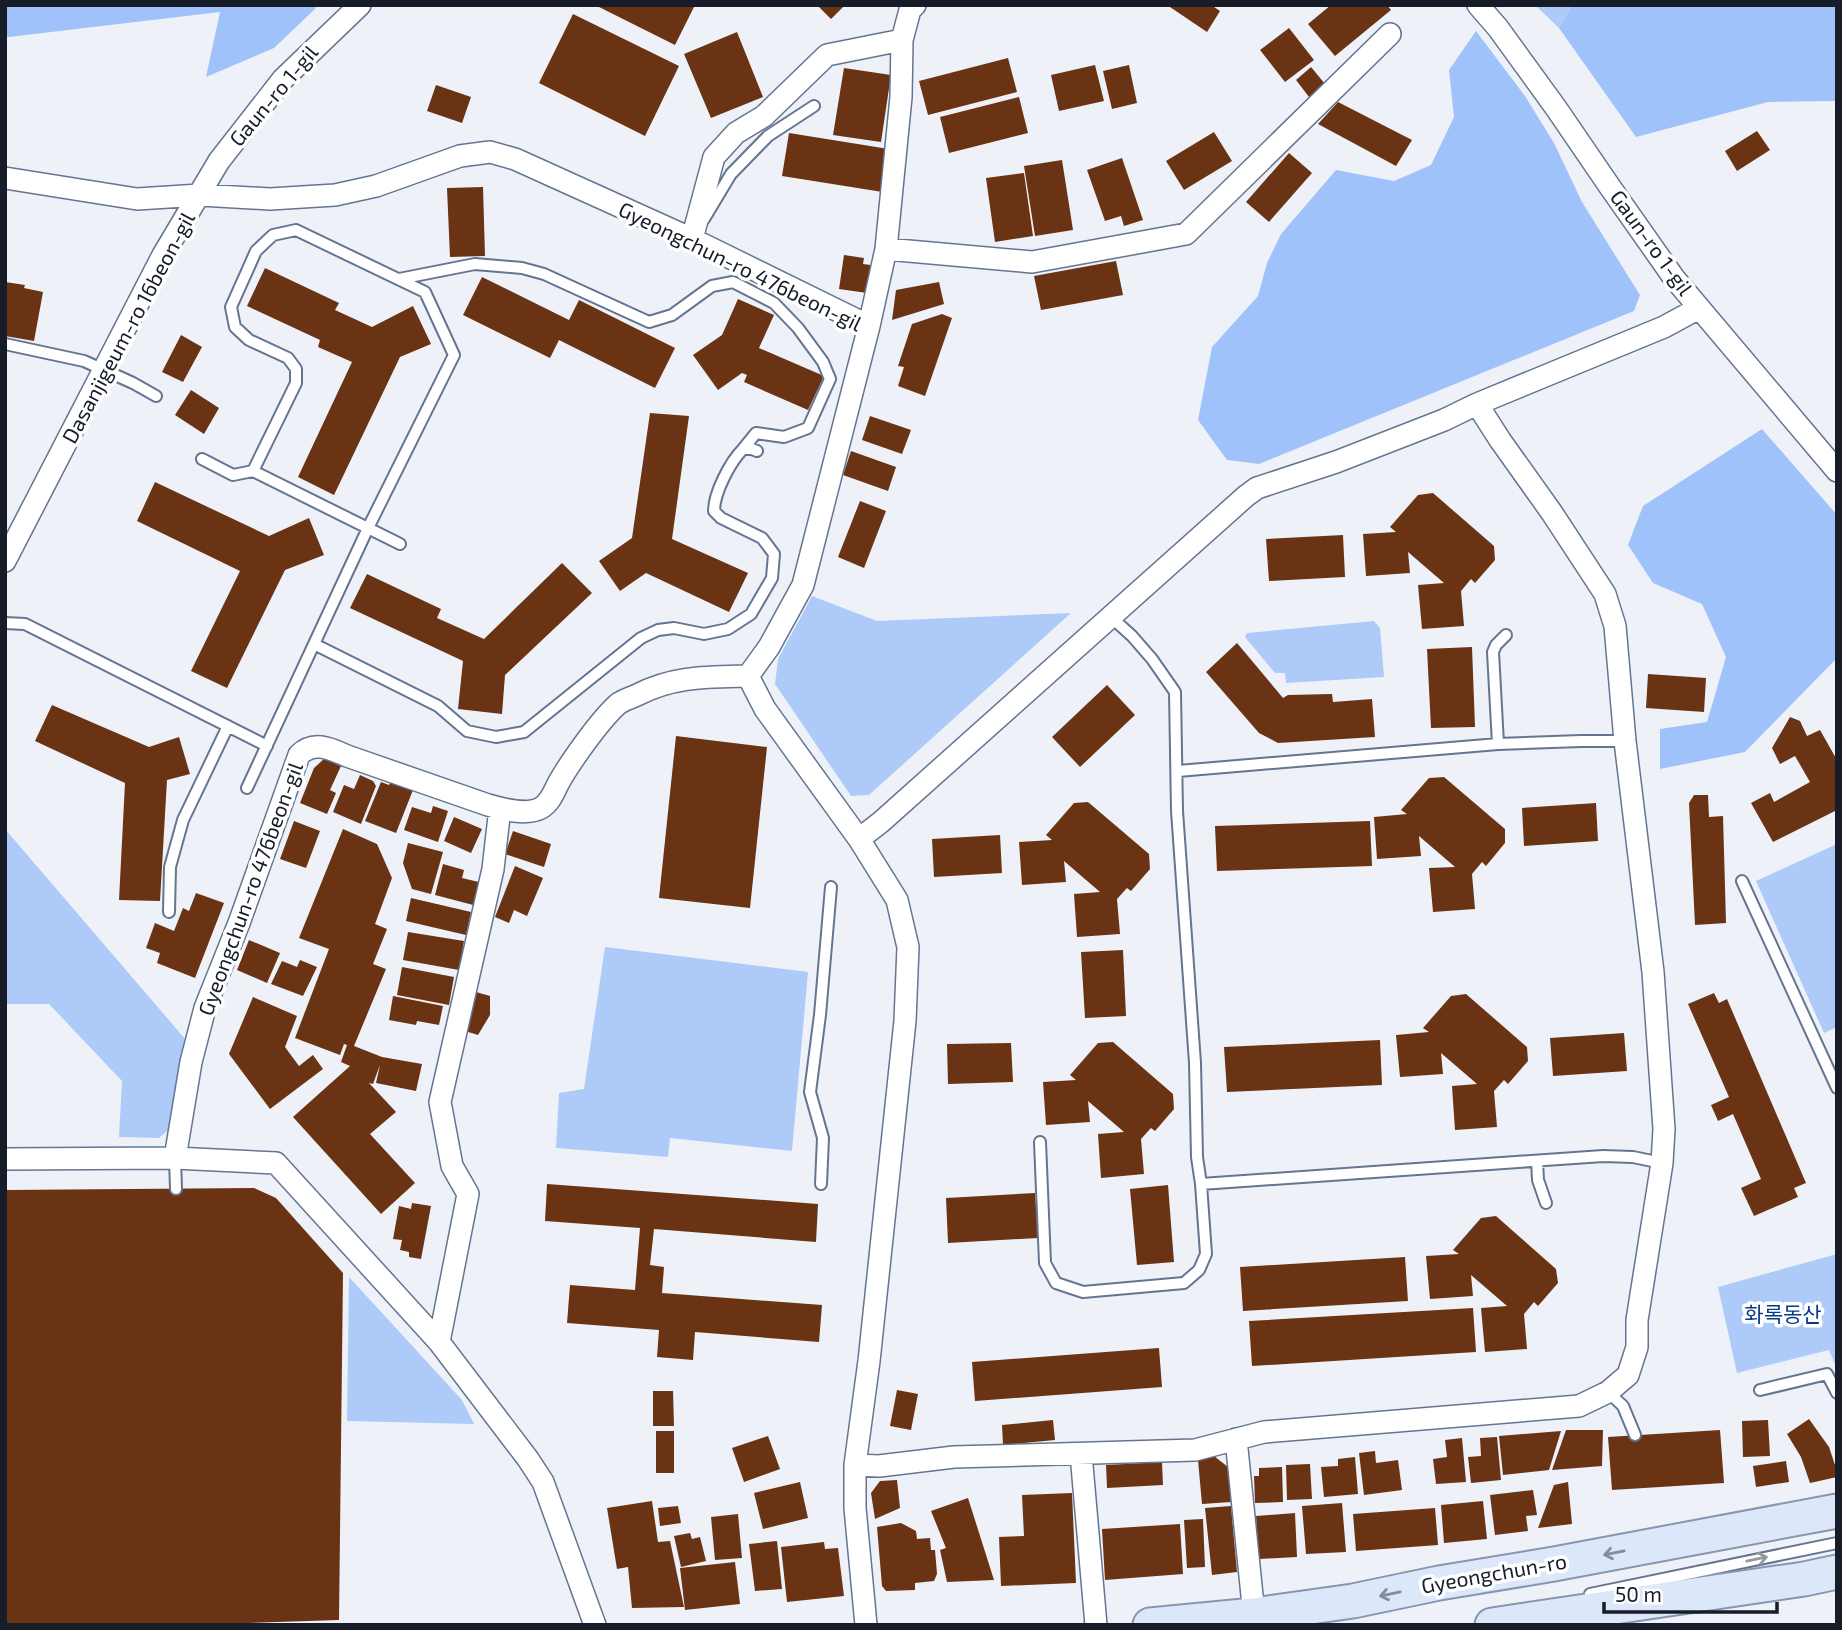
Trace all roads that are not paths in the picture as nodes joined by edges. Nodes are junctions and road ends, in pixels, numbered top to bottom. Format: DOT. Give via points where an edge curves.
graph roads {
  1 [pos="360,5"];
  2 [pos="1478,5"];
  3 [pos="911,7"];
  4 [pos="1390,34"];
  5 [pos="902,40"];
  6 [pos="814,106"];
  7 [pos="5,178"];
  8 [pos="200,195"];
  9 [pos="692,239"];
  10 [pos="886,249"];
  11 [pos="399,279"];
  12 [pos="1699,308"];
  13 [pos="869,326"];
  14 [pos="5,344"];
  15 [pos="104,370"];
  16 [pos="156,396"];
  17 [pos="1477,404"];
  18 [pos="743,449"];
  19 [pos="757,451"];
  20 [pos="202,459"];
  21 [pos="253,471"];
  22 [pos="1837,471"];
  23 [pos="368,528"];
  24 [pos="400,544"];
  25 [pos="5,561"];
  26 [pos="1112,618"];
  27 [pos="5,622"];
  28 [pos="1507,635"];
  29 [pos="314,645"];
  30 [pos="748,676"];
  31 [pos="228,726"];
  32 [pos="1625,741"];
  33 [pos="1498,744"];
  34 [pos="267,746"];
  35 [pos="1178,771"];
  36 [pos="247,788"];
  37 [pos="500,808"];
  38 [pos="859,839"];
  39 [pos="1742,881"];
  40 [pos="831,887"];
  41 [pos="169,912"];
  42 [pos="1837,1088"];
  43 [pos="1040,1142"];
  44 [pos="175,1158"];
  45 [pos="5,1159"];
  46 [pos="1537,1161"];
  47 [pos="1662,1163"];
  48 [pos="821,1184"];
  49 [pos="1201,1184"];
  50 [pos="176,1189"];
  51 [pos="1546,1203"];
  52 [pos="439,1342"];
  53 [pos="1760,1390"];
  54 [pos="1608,1392"];
  55 [pos="1837,1393"];
  56 [pos="1635,1435"];
  57 [pos="1236,1439"];
  58 [pos="1081,1454"];
  59 [pos="855,1465"];
  60 [pos="1837,1511"];
  61 [pos="1837,1543"];
  62 [pos="1837,1572"];
  63 [pos="1580,1597"];
  64 [pos="1541,1607"];
  65 [pos="1254,1615"];
  66 [pos="595,1625"];
  67 [pos="866,1625"];
  68 [pos="1096,1625"];
  69 [pos="1150,1625"];
  70 [pos="1476,1625"];
  71 [pos="1492,1625"];
  1 -- 8 [label="street, Gaun-ro 1-gil" via="283,79 219,161"];
  2 -- 12 [label="street, Gaun-ro 1-gil"];
  3 -- 5 [label="street"];
  4 -- 10 [label="street" via="1186,234 1032,262"];
  5 -- 9 [label="street" via="827,55 764,116 736,133 714,157"];
  5 -- 10 [label="street"];
  6 -- 9 [label="lane" via="768,136 730,174"];
  7 -- 8 [label="street, Dasanjigeum-ro 16beon-gil" via="137,199"];
  8 -- 9 [label="street, Gyeongchun-ro 476beon-gil" via="270,199 335,195 376,186 460,156 490,152"];
  8 -- 15 [label="street, Dasanjigeum-ro 16beon-gil" via="163,255"];
  9 -- 13 [label="street, Gyeongchun-ro 476beon-gil"];
  10 -- 13 [label="street"];
  11 -- 18 [label="lane" via="475,264 522,268 649,322 672,315 712,286 733,282 774,303 798,328 830,379 808,428 784,437 756,433"];
  11 -- 21 [label="lane" via="296,230 272,235 256,251 231,307 235,327 249,340 288,358 296,369 296,383"];
  11 -- 23 [label="lane" via="425,292 454,355"];
  12 -- 17 [label="street" via="1664,327"];
  12 -- 22 [label="street, Gaun-ro 1-gil"];
  13 -- 30 [label="street, Gyeongchun-ro 476beon-gil" via="803,584"];
  14 -- 15 [label="lane" via="84,361"];
  15 -- 16 [label="lane"];
  15 -- 25 [label="street, Dasanjigeum-ro 16beon-gil"];
  17 -- 26 [label="street" via="1336,462 1257,488"];
  17 -- 32 [label="street" via="1605,594 1615,626"];
  18 -- 19 [label="lane"];
  18 -- 29 [label="lane" via="714,501 714,511 762,538 774,554 772,578 751,614 728,629 704,634 658,629 524,732 496,737 467,731 438,706"];
  20 -- 21 [label="lane" via="233,475"];
  21 -- 23 [label="lane"];
  23 -- 24 [label="lane"];
  23 -- 29 [label="lane"];
  26 -- 35 [label="lane" via="1152,659 1175,692"];
  26 -- 38 [label="street"];
  27 -- 31 [label="lane" via="25,624"];
  28 -- 33 [label="lane" via="1493,652"];
  29 -- 34 [label="lane"];
  30 -- 37 [label="street, Gyeongchun-ro 476beon-gil" via="690,678 651,688 619,704 596,728 541,808"];
  30 -- 38 [label="street" via="765,709"];
  31 -- 34 [label="lane"];
  31 -- 41 [label="lane" via="183,820 170,867"];
  32 -- 33 [label="lane"];
  32 -- 47 [label="street" via="1653,972 1664,1129"];
  33 -- 35 [label="lane"];
  34 -- 36 [label="lane"];
  35 -- 49 [label="lane"];
  37 -- 44 [label="street, Gyeongchun-ro 476beon-gil" via="326,747 299,755 205,1008"];
  37 -- 52 [label="street" via="493,869 440,1102 452,1166 468,1194"];
  38 -- 59 [label="street" via="897,900 908,947 905,1021"];
  39 -- 42 [label="lane"];
  40 -- 48 [label="lane" via="810,1092 823,1138"];
  43 -- 49 [label="lane" via="1045,1263 1056,1283 1083,1293 1184,1283 1199,1270 1206,1254"];
  44 -- 45 [label="street"];
  44 -- 50 [label="lane"];
  44 -- 52 [label="street" via="276,1163"];
  46 -- 47 [label="lane" via="1603,1156"];
  46 -- 49 [label="lane"];
  46 -- 51 [label="lane"];
  47 -- 54 [label="street" via="1637,1320 1637,1347 1628,1375"];
  52 -- 66 [label="street" via="542,1482"];
  53 -- 55 [label="lane" via="1827,1374"];
  54 -- 56 [label="lane" via="1623,1406"];
  54 -- 57 [label="street" via="1579,1406 1264,1432"];
  57 -- 58 [label="street" via="1195,1450"];
  57 -- 65 [label="street"];
  58 -- 59 [label="street"];
  58 -- 68 [label="street"];
  59 -- 67 [label="street"];
  60 -- 65 [label="main road, Gyeongchun-ro, one-way" via="1353,1601"];
  63 -- 61 [label="lane, one-way"];
  62 -- 71 [label="main road"];
  64 -- 70 [label="lane"];
  65 -- 69 [label="main road, Gyeongchun-ro"];
}
